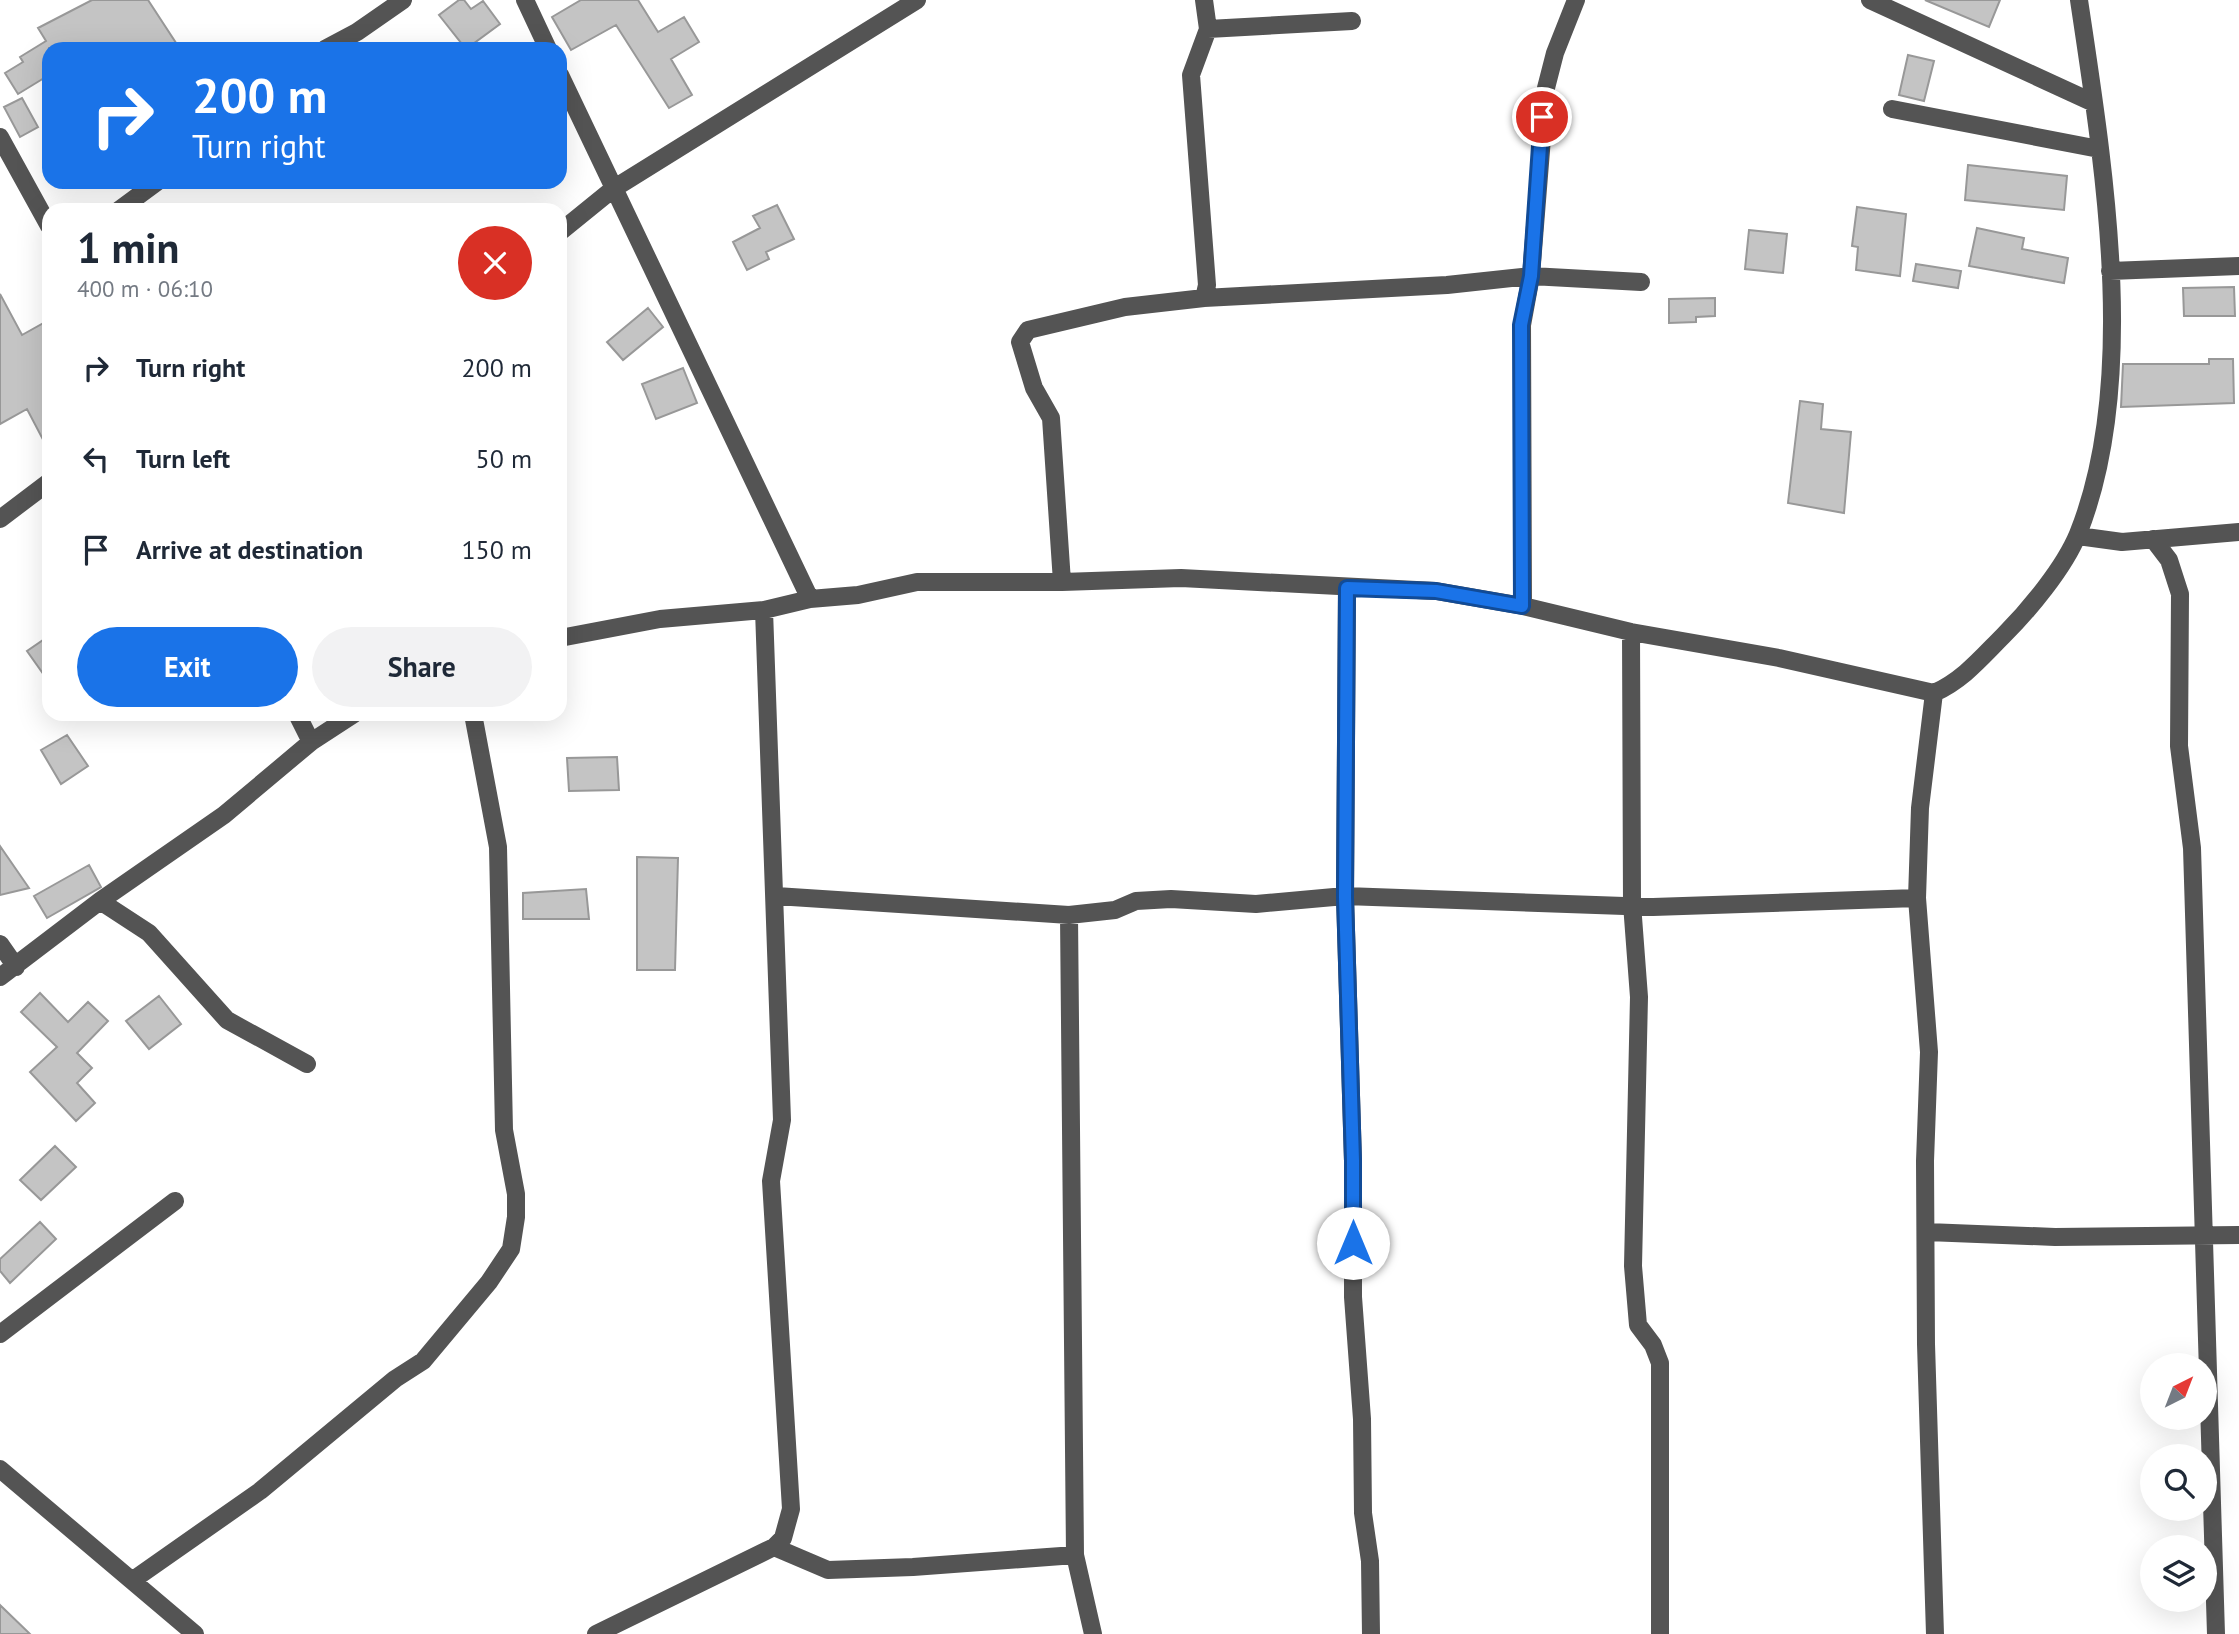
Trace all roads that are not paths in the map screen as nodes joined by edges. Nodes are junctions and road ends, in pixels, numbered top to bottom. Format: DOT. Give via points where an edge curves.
graph roads {
  1 [pos="403,0"];
  2 [pos="525,0"];
  3 [pos="916,0"];
  4 [pos="1204,0"];
  5 [pos="1576,0"];
  6 [pos="1870,0"];
  7 [pos="2079,0"];
  8 [pos="1352,21"];
  9 [pos="1208,29"];
  10 [pos="338,42"];
  11 [pos="545,42"];
  12 [pos="567,90"];
  13 [pos="2094,103"];
  14 [pos="1892,109"];
  15 [pos="0,137"];
  16 [pos="2099,149"];
  17 [pos="7,167"];
  18 [pos="148,189"];
  19 [pos="613,189"];
  20 [pos="128,203"];
  21 [pos="42,216"];
  22 [pos="567,226"];
  23 [pos="2239,266"];
  24 [pos="2110,271"];
  25 [pos="1531,276"];
  26 [pos="1641,282"];
  27 [pos="1204,298"];
  28 [pos="42,487"];
  29 [pos="0,519"];
  30 [pos="2239,532"];
  31 [pos="2078,536"];
  32 [pos="2153,539"];
  33 [pos="1062,582"];
  34 [pos="1347,588"];
  35 [pos="810,599"];
  36 [pos="1522,606"];
  37 [pos="764,610"];
  38 [pos="1631,632"];
  39 [pos="567,637"];
  40 [pos="1934,693"];
  41 [pos="300,721"];
  42 [pos="343,721"];
  43 [pos="474,721"];
  44 [pos="311,742"];
  45 [pos="776,896"];
  46 [pos="1345,897"];
  47 [pos="1917,898"];
  48 [pos="100,901"];
  49 [pos="1632,904"];
  50 [pos="1069,915"];
  51 [pos="0,944"];
  52 [pos="16,967"];
  53 [pos="0,977"];
  54 [pos="307,1064"];
  55 [pos="176,1201"];
  56 [pos="1927,1232"];
  57 [pos="2203,1235"];
  58 [pos="2239,1235"];
  59 [pos="0,1334"];
  60 [pos="0,1469"];
  61 [pos="774,1547"];
  62 [pos="1075,1555"];
  63 [pos="132,1580"];
  64 [pos="195,1634"];
  65 [pos="596,1634"];
  66 [pos="1093,1634"];
  67 [pos="1371,1634"];
  68 [pos="1660,1634"];
  69 [pos="1935,1634"];
  70 [pos="2216,1634"];
  1 -- 10 [label="street"];
  2 -- 11 [label="street"];
  3 -- 19 [label="street"];
  4 -- 9 [label="street"];
  5 -- 25 [label="street" via="1546,88"];
  6 -- 13 [label="street"];
  7 -- 13 [label="street"];
  8 -- 9 [label="street"];
  9 -- 27 [label="street" via="1191,75 1207,285"];
  12 -- 19 [label="street"];
  13 -- 16 [label="street"];
  14 -- 16 [label="street"];
  15 -- 17 [label="street"];
  16 -- 24 [label="street"];
  17 -- 21 [label="street"];
  18 -- 20 [label="street"];
  19 -- 22 [label="street"];
  19 -- 35 [label="street"];
  23 -- 24 [label="street"];
  24 -- 31 [label="street" via="2112,366 2098,463"];
  25 -- 26 [label="street"];
  25 -- 27 [label="street"];
  25 -- 36 [label="street" via="1521,325"];
  27 -- 33 [label="street" via="1125,307 1028,330 1020,342 1034,388 1051,418"];
  28 -- 29 [label="street"];
  30 -- 32 [label="street"];
  31 -- 32 [label="street" via="2122,542"];
  31 -- 40 [label="street" via="2032,606 1960,679"];
  32 -- 57 [label="street" via="2169,560 2180,594 2179,746 2192,848"];
  33 -- 34 [label="street" via="1181,578"];
  33 -- 35 [label="street" via="917,582 858,595"];
  34 -- 36 [label="street" via="1436,591"];
  34 -- 46 [label="street"];
  35 -- 37 [label="street"];
  36 -- 38 [label="street"];
  37 -- 39 [label="street" via="660,619"];
  37 -- 45 [label="street"];
  38 -- 40 [label="street" via="1779,658"];
  38 -- 49 [label="street"];
  40 -- 47 [label="street" via="1920,808"];
  41 -- 44 [label="street"];
  42 -- 44 [label="street"];
  43 -- 63 [label="street" via="498,847 504,1130 516,1194 511,1249 423,1361 260,1491"];
  44 -- 48 [label="street" via="224,815"];
  45 -- 50 [label="street"];
  45 -- 61 [label="street" via="782,1120 771,1181 791,1509 783,1538"];
  46 -- 49 [label="street"];
  46 -- 50 [label="street" via="1256,904 1136,901 1115,910"];
  46 -- 67 [label="street" via="1353,1297"];
  47 -- 49 [label="street" via="1664,907"];
  47 -- 56 [label="street" via="1929,1052"];
  48 -- 52 [label="street"];
  48 -- 54 [label="street" via="149,933 227,1020"];
  49 -- 68 [label="street" via="1639,997 1633,1266 1638,1325 1660,1363"];
  50 -- 62 [label="street"];
  51 -- 52 [label="street"];
  52 -- 53 [label="street"];
  55 -- 59 [label="street"];
  56 -- 57 [label="street" via="2055,1237"];
  56 -- 69 [label="street"];
  57 -- 58 [label="street"];
  57 -- 70 [label="street"];
  60 -- 63 [label="street"];
  61 -- 62 [label="street" via="828,1570"];
  61 -- 65 [label="street"];
  62 -- 66 [label="street"];
  63 -- 64 [label="street"];
}
